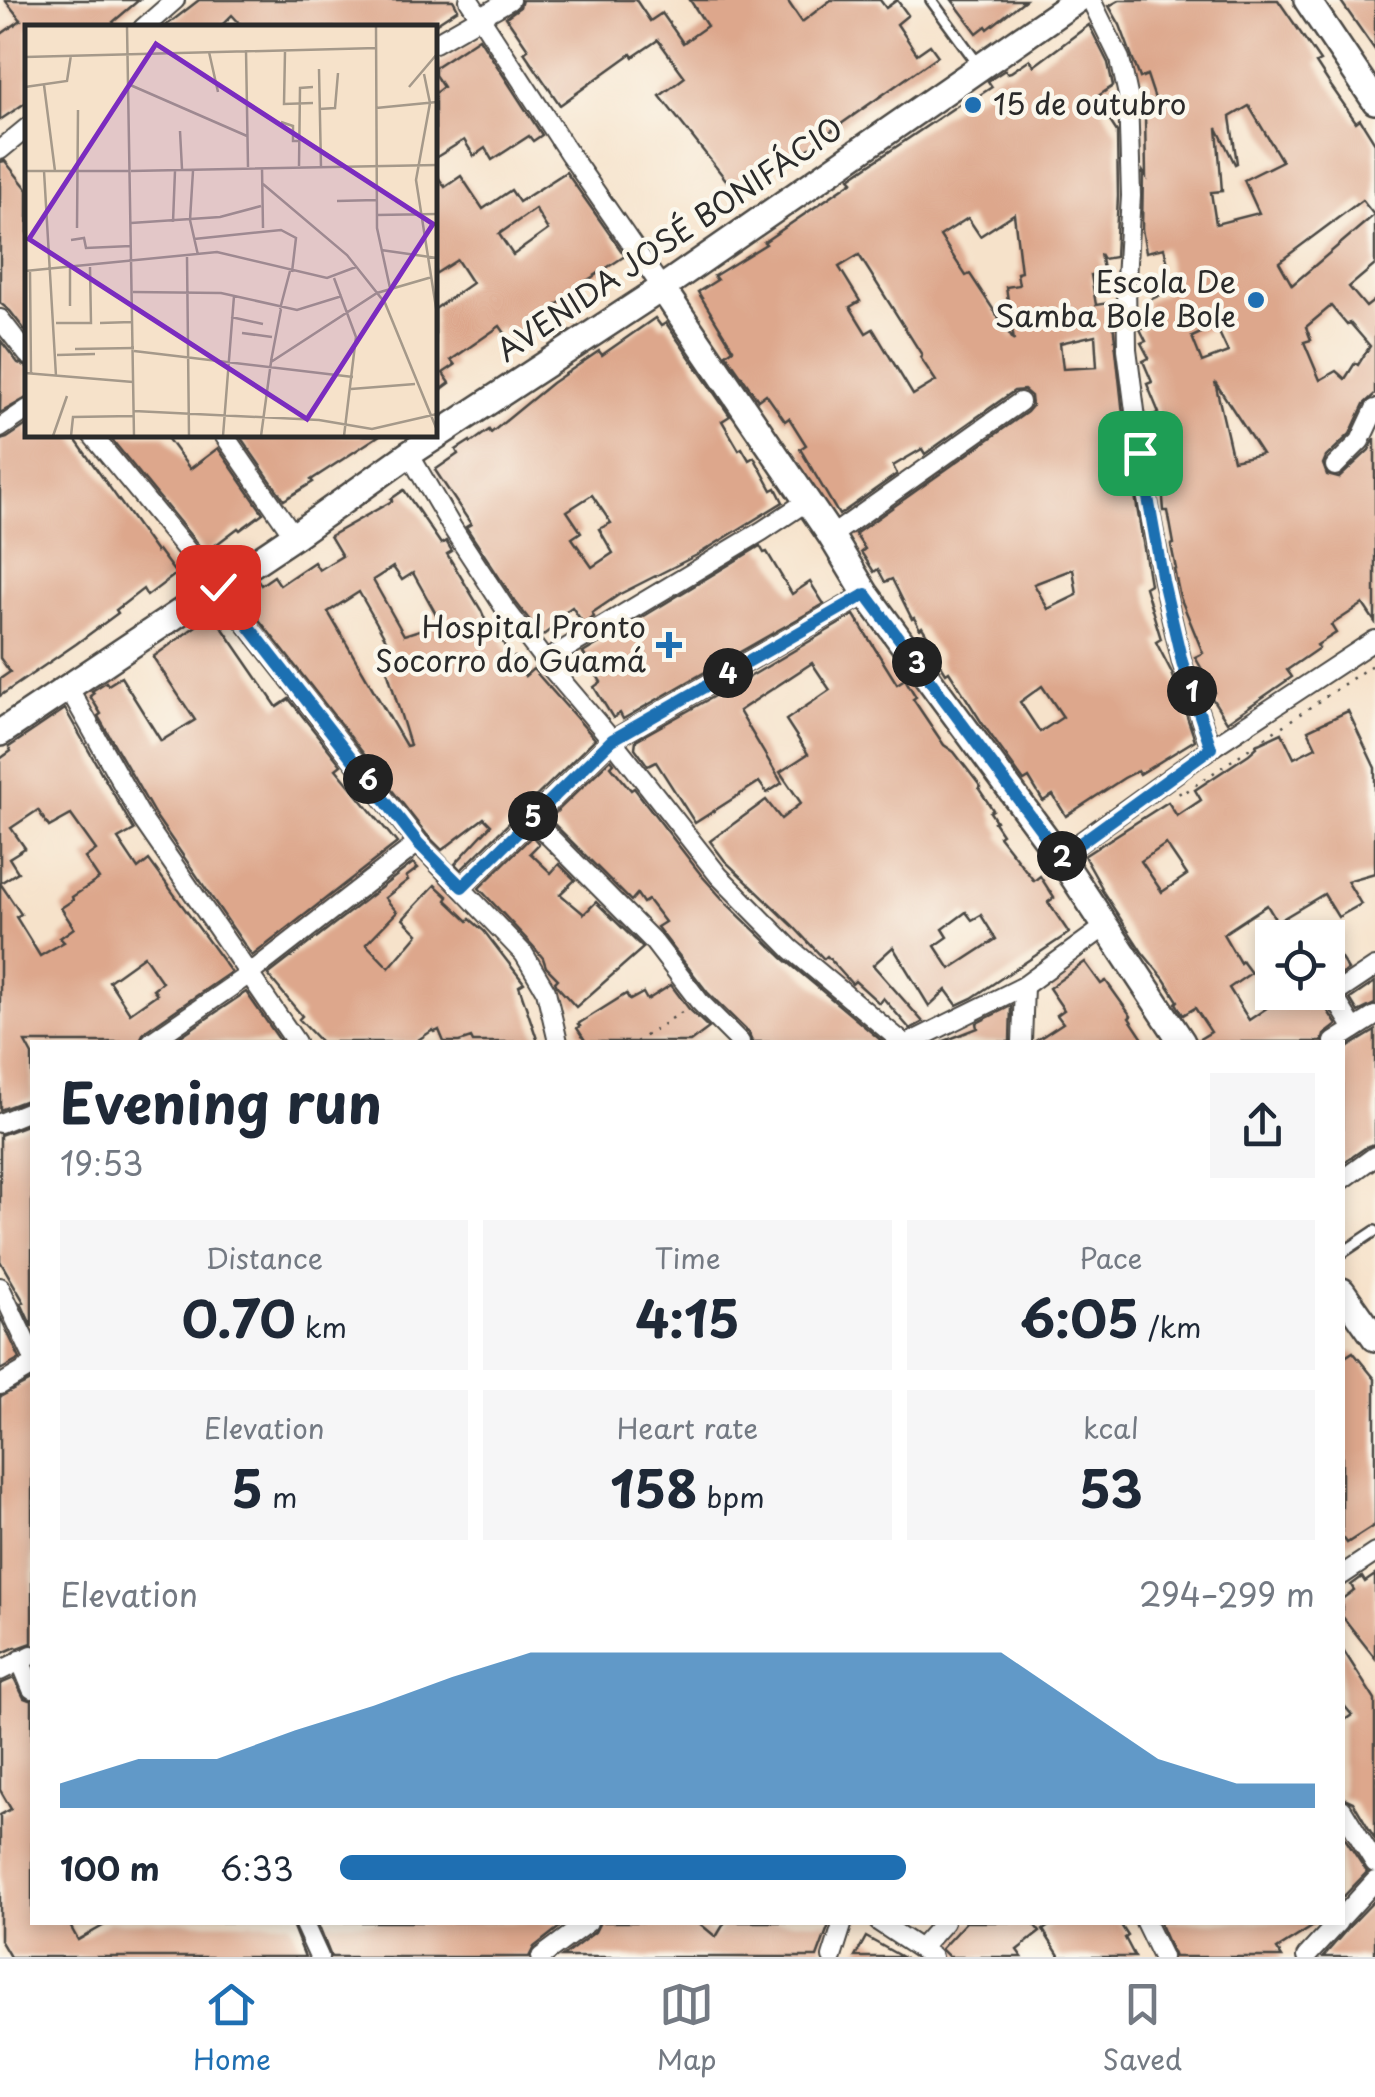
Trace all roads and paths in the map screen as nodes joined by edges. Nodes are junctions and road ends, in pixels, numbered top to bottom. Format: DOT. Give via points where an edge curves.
graph roads {
  1 [pos="175,0"];
  2 [pos="469,0"];
  3 [pos="510,0"];
  4 [pos="932,0"];
  5 [pos="1077,0"];
  6 [pos="1092,0"];
  7 [pos="1307,0"];
  8 [pos="480,18"];
  9 [pos="146,25"];
  10 [pos="438,42"];
  11 [pos="980,66"];
  12 [pos="1375,101"];
  13 [pos="25,129"];
  14 [pos="0,150"];
  15 [pos="662,288"];
  16 [pos="0,320"];
  17 [pos="25,350"];
  18 [pos="1020,402"];
  19 [pos="1375,409"];
  20 [pos="25,411"];
  21 [pos="0,428"];
  22 [pos="438,435"];
  23 [pos="94,438"];
  24 [pos="226,438"];
  25 [pos="433,438"];
  26 [pos="409,454"];
  27 [pos="1335,466"];
  28 [pos="806,502"];
  29 [pos="294,536"];
  30 [pos="830,536"];
  31 [pos="218,587"];
  32 [pos="866,594"];
  33 [pos="1375,640"];
  34 [pos="545,662"];
  35 [pos="1375,663"];
  36 [pos="68,688"];
  37 [pos="0,733"];
  38 [pos="612,740"];
  39 [pos="1211,748"];
  40 [pos="1175,786"];
  41 [pos="531,818"];
  42 [pos="418,843"];
  43 [pos="1060,856"];
  44 [pos="462,887"];
  45 [pos="1106,926"];
  46 [pos="1375,967"];
  47 [pos="248,975"];
  48 [pos="1024,986"];
  49 [pos="699,1000"];
  50 [pos="1375,1016"];
  51 [pos="1354,1030"];
  52 [pos="154,1040"];
  53 [pos="295,1040"];
  54 [pos="558,1040"];
  55 [pos="639,1040"];
  56 [pos="738,1040"];
  57 [pos="900,1040"];
  58 [pos="916,1040"];
  59 [pos="1022,1040"];
  60 [pos="1181,1040"];
  61 [pos="1337,1040"];
  62 [pos="30,1111"];
  63 [pos="0,1123"];
  64 [pos="1375,1156"];
  65 [pos="1345,1178"];
  66 [pos="1375,1231"];
  67 [pos="1345,1251"];
  68 [pos="0,1288"];
  69 [pos="1345,1295"];
  70 [pos="1375,1338"];
  71 [pos="30,1351"];
  72 [pos="30,1367"];
  73 [pos="0,1385"];
  74 [pos="1375,1553"];
  75 [pos="1345,1572"];
  76 [pos="26,1658"];
  77 [pos="0,1671"];
  78 [pos="1345,1814"];
  79 [pos="1375,1862"];
  80 [pos="1375,1881"];
  81 [pos="1345,1914"];
  82 [pos="304,1925"];
  83 [pos="584,1925"];
  84 [pos="842,1925"];
  85 [pos="884,1925"];
  86 [pos="942,1925"];
  87 [pos="1147,1925"];
  88 [pos="1335,1925"];
  89 [pos="926,1953"];
  90 [pos="319,1957"];
  91 [pos="541,1957"];
  92 [pos="832,1957"];
  93 [pos="1162,1957"];
  94 [pos="1306,1957"];
  1 -- 9 [label="street"];
  2 -- 8 [label="street"];
  3 -- 8 [label="street"];
  4 -- 11 [label="lane"];
  5 -- 11 [label="main road, AVENIDA JOSÉ BONIFÁCIO"];
  6 -- 39 [label="street" via="1120,59 1128,95 1126,350 1144,480 1182,662"];
  7 -- 12 [label="main road"];
  8 -- 10 [label="street"];
  8 -- 15 [label="street"];
  11 -- 15 [label="main road, AVENIDA JOSÉ BONIFÁCIO"];
  13 -- 14 [label="street"];
  15 -- 22 [label="main road, AVENIDA JOSÉ BONIFÁCIO"];
  15 -- 28 [label="main road"];
  16 -- 17 [label="street"];
  18 -- 30 [label="street"];
  19 -- 27 [label="street" via="1360,441"];
  20 -- 21 [label="street"];
  23 -- 31 [label="street"];
  24 -- 29 [label="street"];
  25 -- 26 [label="main road, AVENIDA JOSÉ BONIFÁCIO"];
  26 -- 29 [label="main road, AVENIDA JOSÉ BONIFÁCIO"];
  26 -- 34 [label="street"];
  28 -- 30 [label="main road"];
  28 -- 34 [label="street"];
  29 -- 31 [label="main road, AVENIDA JOSÉ BONIFÁCIO"];
  30 -- 32 [label="main road"];
  31 -- 36 [label="main road, AVENIDA JOSÉ BONIFÁCIO"];
  31 -- 42 [label="street"];
  32 -- 38 [label="street"];
  32 -- 43 [label="main road"];
  33 -- 39 [label="street"];
  34 -- 38 [label="street"];
  35 -- 40 [label="path" via="1181,795"];
  36 -- 37 [label="main road, AVENIDA JOSÉ BONIFÁCIO"];
  36 -- 47 [label="street" via="144,822"];
  38 -- 41 [label="street"];
  38 -- 57 [label="street" via="741,900"];
  39 -- 43 [label="street"];
  41 -- 44 [label="street"];
  41 -- 49 [label="street" via="652,941"];
  42 -- 44 [label="street"];
  42 -- 47 [label="street"];
  43 -- 45 [label="main road"];
  44 -- 54 [label="street" via="537,974"];
  45 -- 48 [label="street"];
  45 -- 60 [label="main road"];
  46 -- 51 [label="street" via="1333,995"];
  47 -- 52 [label="street"];
  47 -- 53 [label="street"];
  48 -- 58 [label="street"];
  48 -- 59 [label="street"];
  49 -- 55 [label="path"];
  49 -- 56 [label="street"];
  50 -- 51 [label="street"];
  51 -- 61 [label="street"];
  62 -- 63 [label="street"];
  64 -- 65 [label="street"];
  66 -- 67 [label="lane"];
  68 -- 71 [label="street"];
  69 -- 70 [label="main road"];
  72 -- 73 [label="street"];
  74 -- 75 [label="street"];
  76 -- 77 [label="street"];
  78 -- 79 [label="street"];
  80 -- 81 [label="street"];
  82 -- 90 [label="street"];
  83 -- 91 [label="street"];
  84 -- 92 [label="street"];
  85 -- 89 [label="street"];
  86 -- 89 [label="street"];
  87 -- 93 [label="street"];
  88 -- 94 [label="street"];
}
